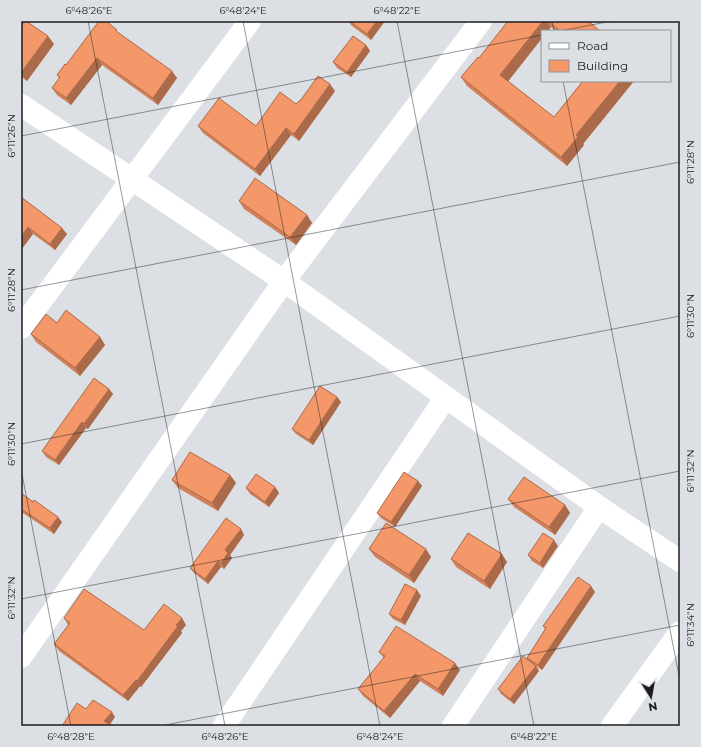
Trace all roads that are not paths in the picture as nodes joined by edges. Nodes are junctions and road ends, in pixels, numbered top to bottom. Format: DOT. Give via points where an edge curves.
graph roads {
  1 [pos="250,21"];
  2 [pos="481,21"];
  3 [pos="21,105"];
  4 [pos="133,180"];
  5 [pos="284,281"];
  6 [pos="21,328"];
  7 [pos="446,397"];
  8 [pos="599,507"];
  9 [pos="680,561"];
  10 [pos="680,632"];
  11 [pos="21,657"];
  12 [pos="224,726"];
  13 [pos="453,726"];
  14 [pos="612,726"];
  1 -- 4 [label="street"];
  2 -- 5 [label="street"];
  3 -- 4 [label="street"];
  4 -- 5 [label="street"];
  4 -- 6 [label="street"];
  5 -- 7 [label="street"];
  5 -- 11 [label="street"];
  7 -- 8 [label="street"];
  7 -- 12 [label="street"];
  8 -- 9 [label="street"];
  8 -- 13 [label="street"];
  10 -- 14 [label="street"];
}
